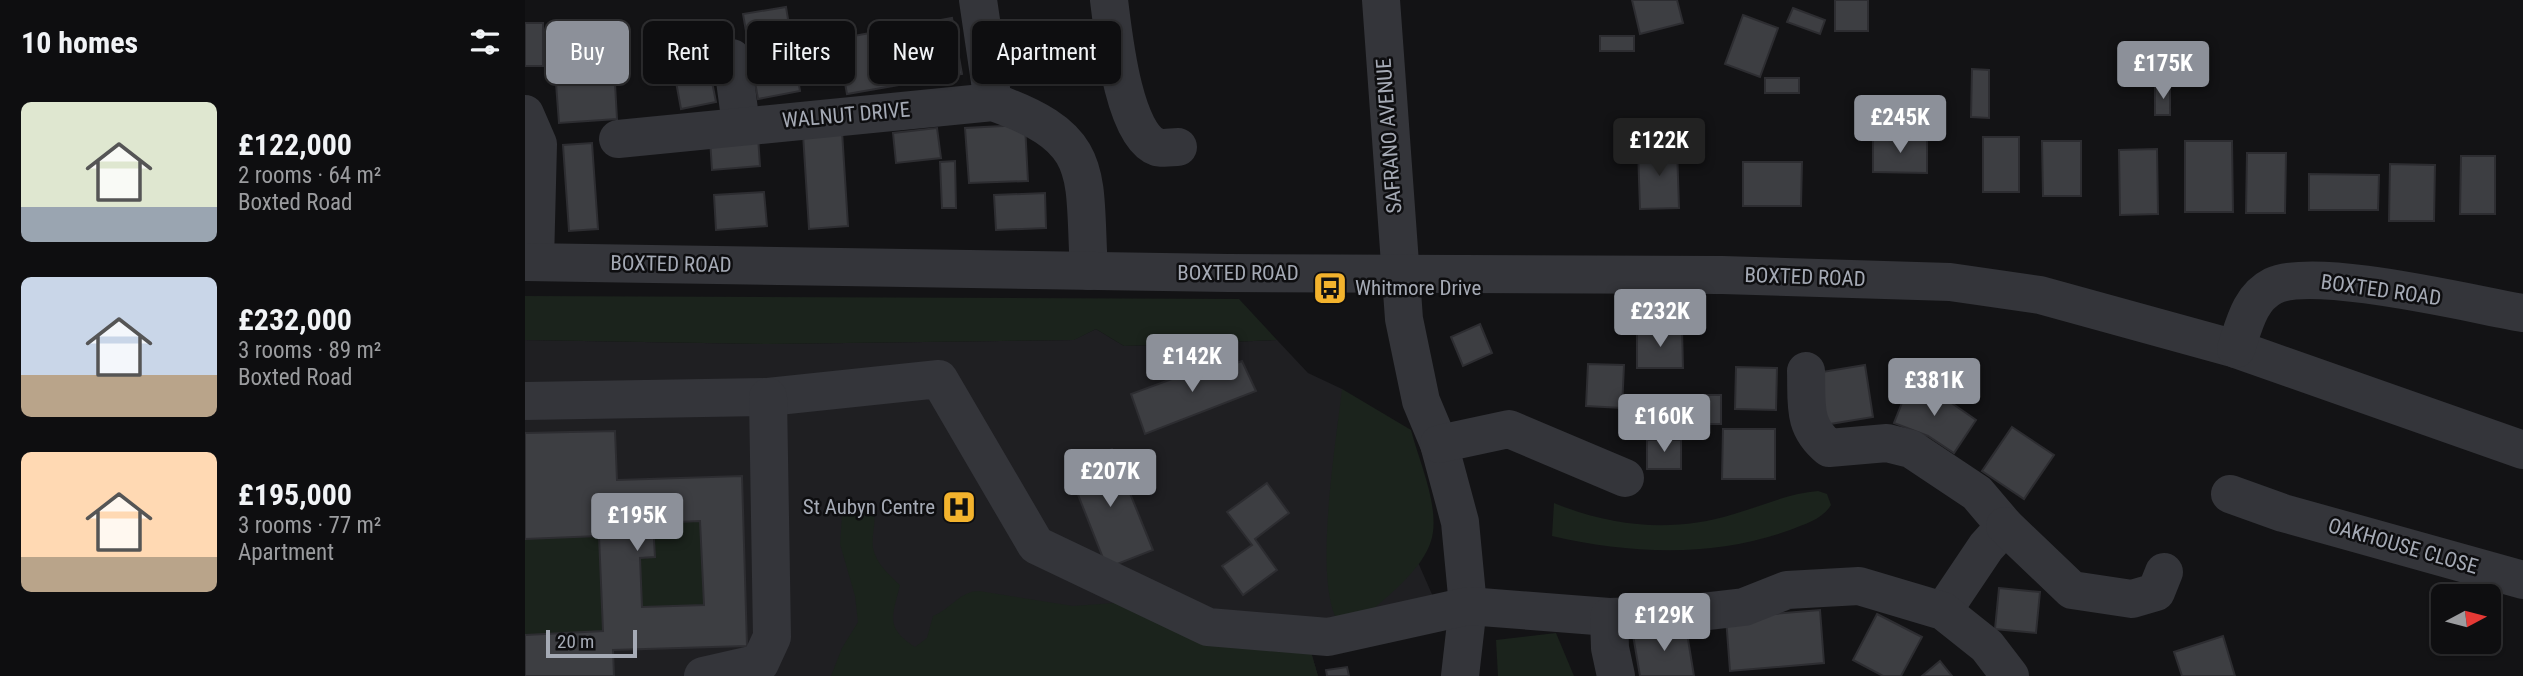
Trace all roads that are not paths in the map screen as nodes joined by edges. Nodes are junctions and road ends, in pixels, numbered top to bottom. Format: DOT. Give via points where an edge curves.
graph roads {
  1 [pos="978,0"];
  2 [pos="1109,0"];
  3 [pos="1381,0"];
  4 [pos="733,66"];
  5 [pos="993,102"];
  6 [pos="525,114"];
  7 [pos="740,125"];
  8 [pos="618,139"];
  9 [pos="1178,147"];
  10 [pos="530,262"];
  11 [pos="1089,271"];
  12 [pos="1398,272"];
  13 [pos="2523,313"];
  14 [pos="2236,349"];
  15 [pos="1807,371"];
  16 [pos="768,397"];
  17 [pos="525,401"];
  18 [pos="1439,444"];
  19 [pos="2523,450"];
  20 [pos="1625,478"];
  21 [pos="2230,494"];
  22 [pos="2004,526"];
  23 [pos="2164,572"];
  24 [pos="2523,580"];
  25 [pos="1468,606"];
  26 [pos="1943,611"];
  27 [pos="1609,617"];
  28 [pos="703,676"];
  29 [pos="1460,676"];
  30 [pos="1616,676"];
  31 [pos="2011,676"];
  1 -- 5 [label="street"];
  2 -- 9 [label="street" via="1119,77 1142,135 1156,147"];
  3 -- 12 [label="street, SAFRANO AVENUE"];
  4 -- 7 [label="street"];
  5 -- 7 [label="street, WALNUT DRIVE"];
  5 -- 11 [label="street, WALNUT DRIVE" via="1028,114 1056,131 1080,163"];
  6 -- 10 [label="street" via="538,144"];
  7 -- 8 [label="street, WALNUT DRIVE"];
  10 -- 11 [label="street, BOXTED ROAD"];
  11 -- 12 [label="street, BOXTED ROAD"];
  12 -- 14 [label="street, BOXTED ROAD" via="1950,282 2040,295"];
  12 -- 18 [label="street" via="1421,401"];
  13 -- 14 [label="street, BOXTED ROAD" via="2342,282 2298,279 2272,287 2253,303"];
  14 -- 19 [label="street, BOXTED ROAD"];
  15 -- 22 [label="street" via="1807,410 1813,435 1829,448 1887,443 1911,449 1977,493"];
  16 -- 17 [label="street"];
  16 -- 25 [label="street" via="939,379 1036,545 1208,627 1328,637"];
  16 -- 28 [label="street" via="772,637 760,663"];
  18 -- 20 [label="street" via="1509,429"];
  18 -- 25 [label="street" via="1460,522"];
  21 -- 24 [label="street, OAKHOUSE CLOSE"];
  22 -- 23 [label="street" via="2072,590 2132,599 2156,592"];
  22 -- 26 [label="street"];
  25 -- 27 [label="street"];
  25 -- 29 [label="street"];
  26 -- 27 [label="street" via="1859,586 1787,590 1744,607"];
  26 -- 31 [label="street" via="1987,646"];
  27 -- 30 [label="street"];
}
